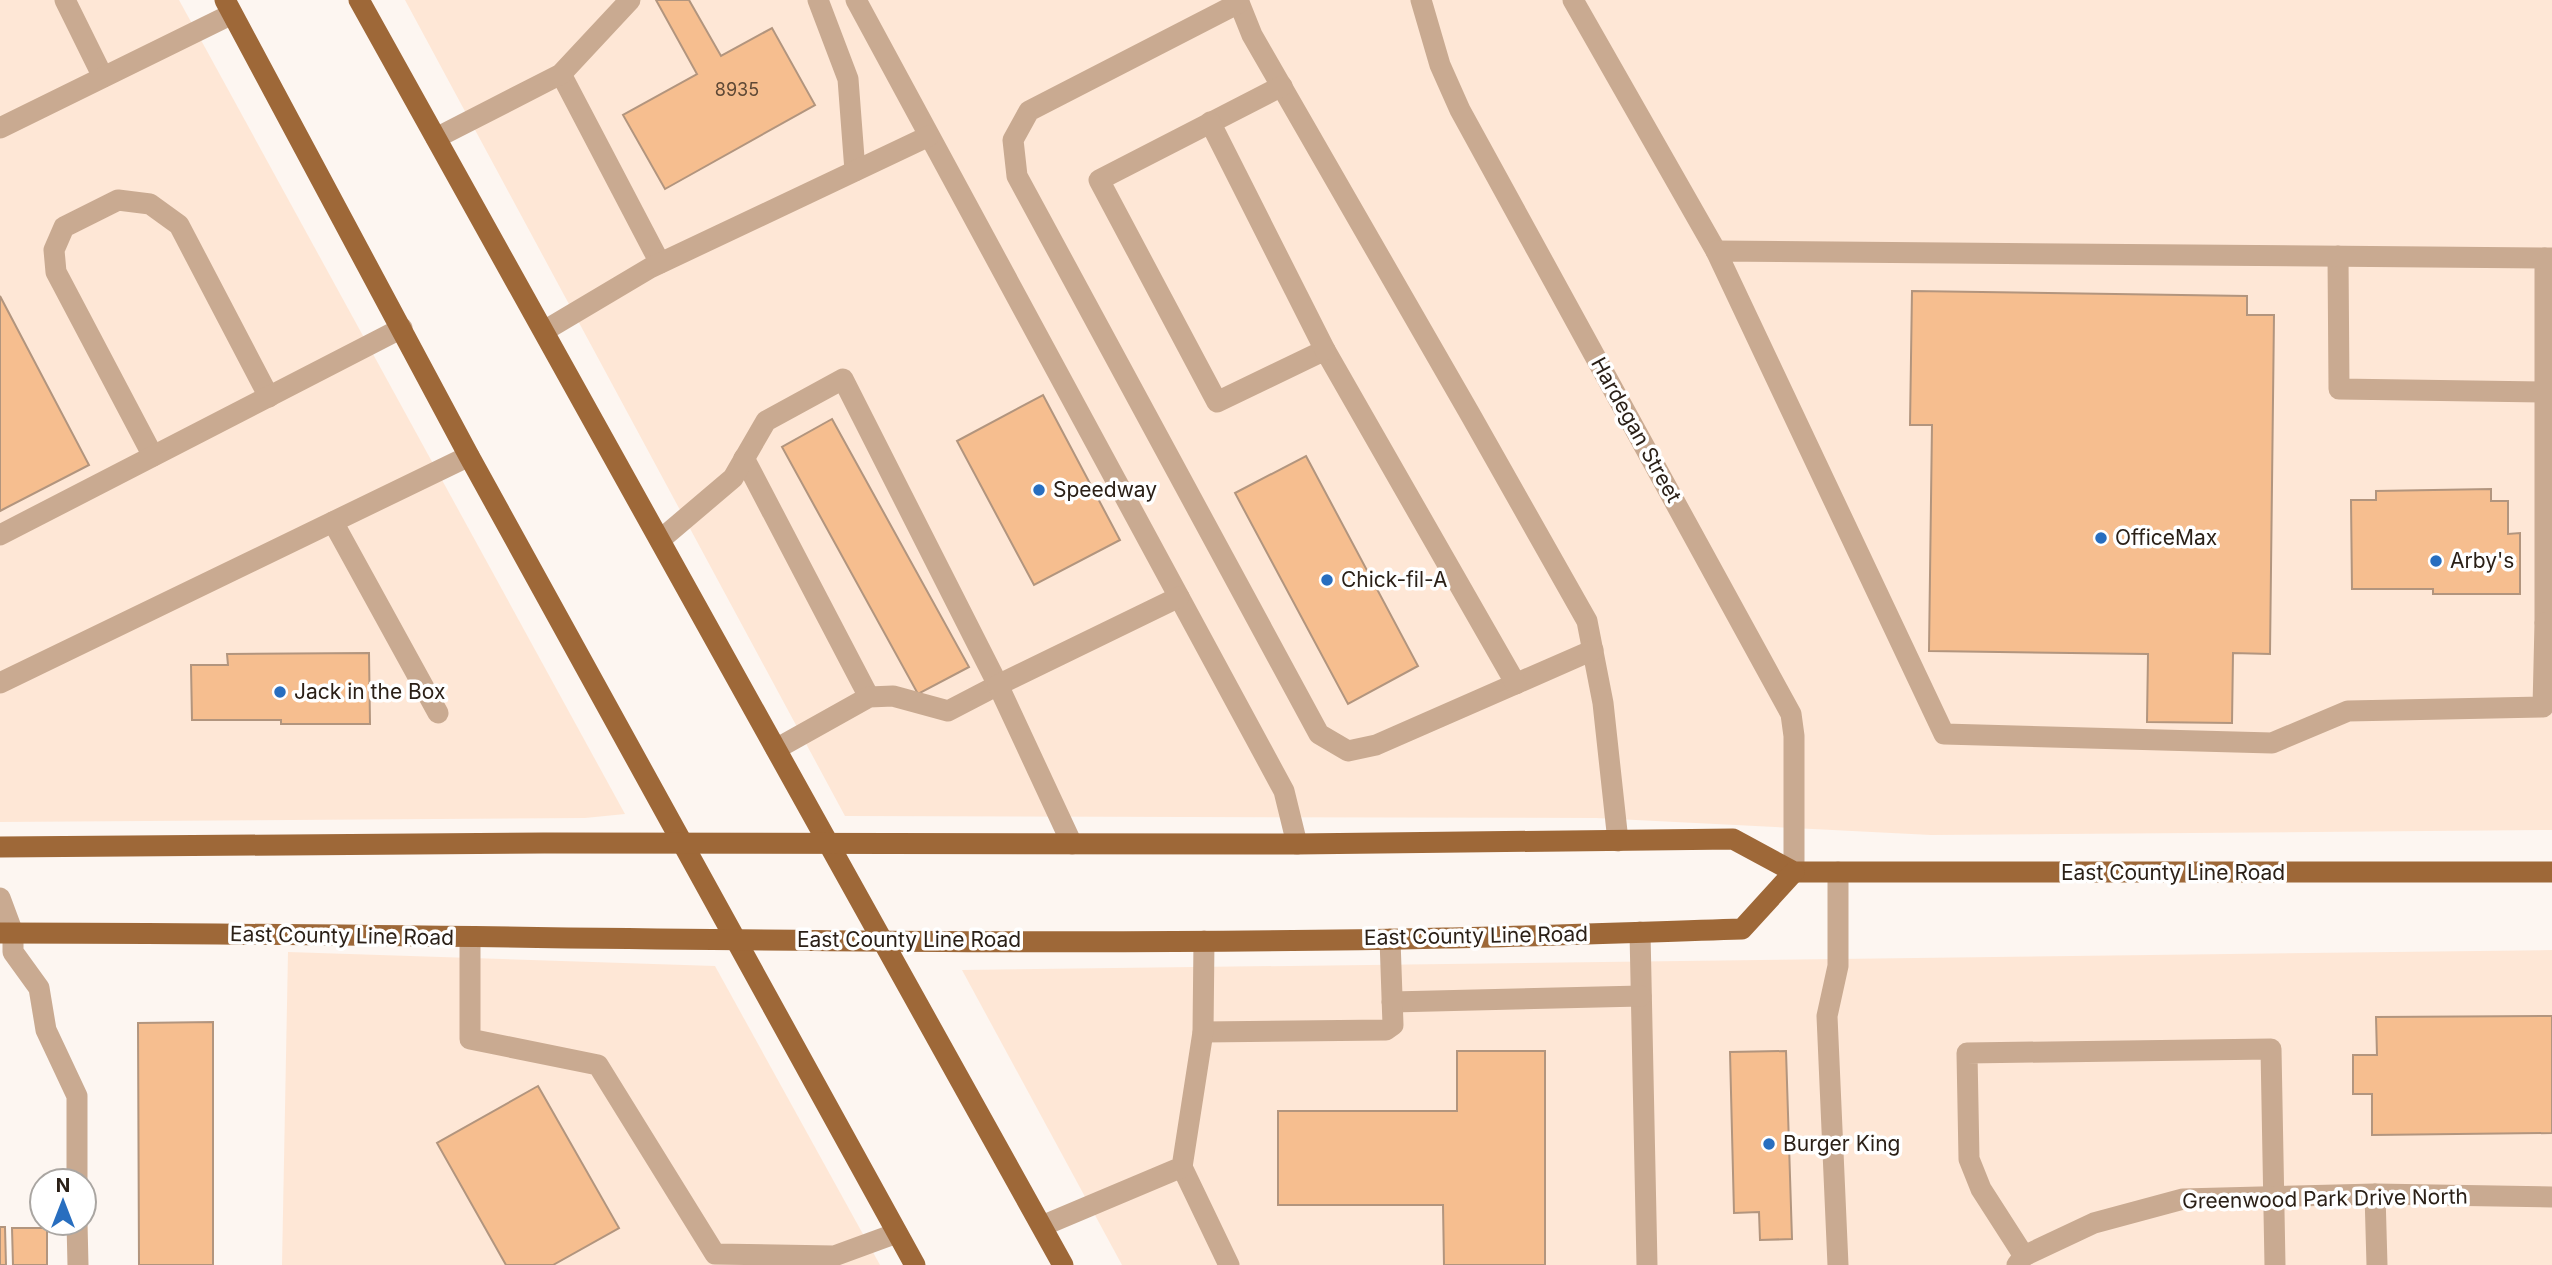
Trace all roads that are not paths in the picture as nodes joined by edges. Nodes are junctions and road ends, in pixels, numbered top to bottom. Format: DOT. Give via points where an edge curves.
graph roads {
  1 [pos="65,0"];
  2 [pos="359,0"];
  3 [pos="630,0"];
  4 [pos="818,0"];
  5 [pos="856,0"];
  6 [pos="1421,0"];
  7 [pos="1573,0"];
  8 [pos="1239,1"];
  9 [pos="228,7"];
  10 [pos="561,74"];
  11 [pos="103,77"];
  12 [pos="1282,86"];
  13 [pos="1210,122"];
  14 [pos="0,128"];
  15 [pos="929,136"];
  16 [pos="436,138"];
  17 [pos="855,172"];
  18 [pos="1716,251"];
  19 [pos="2338,256"];
  20 [pos="2548,258"];
  21 [pos="660,263"];
  22 [pos="402,328"];
  23 [pos="544,331"];
  24 [pos="1325,350"];
  25 [pos="2545,392"];
  26 [pos="269,397"];
  27 [pos="153,456"];
  28 [pos="469,456"];
  29 [pos="744,458"];
  30 [pos="333,522"];
  31 [pos="0,535"];
  32 [pos="660,540"];
  33 [pos="1179,597"];
  34 [pos="2548,623"];
  35 [pos="1592,650"];
  36 [pos="0,683"];
  37 [pos="1516,684"];
  38 [pos="998,685"];
  39 [pos="869,697"];
  40 [pos="438,713"];
  41 [pos="776,749"];
  42 [pos="1618,841"];
  43 [pos="684,844"];
  44 [pos="829,844"];
  45 [pos="1072,844"];
  46 [pos="1297,844"];
  47 [pos="0,847"];
  48 [pos="2552,872"];
  49 [pos="1794,873"];
  50 [pos="1838,873"];
  51 [pos="0,898"];
  52 [pos="1640,932"];
  53 [pos="470,937"];
  54 [pos="736,939"];
  55 [pos="1390,939"];
  56 [pos="883,940"];
  57 [pos="1204,941"];
  58 [pos="6,946"];
  59 [pos="1641,996"];
  60 [pos="1392,1002"];
  61 [pos="1203,1032"];
  62 [pos="77,1167"];
  63 [pos="1182,1167"];
  64 [pos="2375,1194"];
  65 [pos="2273,1195"];
  66 [pos="2552,1197"];
  67 [pos="1042,1226"];
  68 [pos="897,1233"];
  69 [pos="77,1237"];
  70 [pos="799,1260"];
  71 [pos="2020,1260"];
  72 [pos="78,1265"];
  73 [pos="915,1265"];
  74 [pos="1063,1265"];
  75 [pos="1228,1265"];
  76 [pos="1647,1265"];
  77 [pos="1838,1265"];
  78 [pos="2275,1265"];
  79 [pos="2377,1265"];
  1 -- 11 [label="street"];
  2 -- 16 [label="main road"];
  3 -- 10 [label="street"];
  4 -- 17 [label="street" via="848,79"];
  5 -- 15 [label="street"];
  6 -- 49 [label="street, Hardegan Street" via="1440,65 1460,110 1791,714"];
  7 -- 18 [label="street"];
  8 -- 12 [label="street" via="1252,35"];
  8 -- 37 [label="street" via="1029,111 1013,140 1017,176 1318,734 1348,751 1376,746"];
  9 -- 11 [label="street"];
  9 -- 22 [label="main road"];
  10 -- 16 [label="street"];
  10 -- 21 [label="street"];
  11 -- 14 [label="street"];
  12 -- 13 [label="street"];
  12 -- 35 [label="street" via="1587,621"];
  13 -- 24 [label="street"];
  13 -- 24 [label="street" via="1099,180 1217,402"];
  15 -- 17 [label="street"];
  15 -- 33 [label="street"];
  16 -- 23 [label="main road"];
  17 -- 21 [label="street"];
  18 -- 19 [label="street"];
  18 -- 34 [label="street" via="1944,734 2272,743 2348,711 2543,707"];
  19 -- 20 [label="street"];
  19 -- 25 [label="street" via="2339,389"];
  20 -- 25 [label="street"];
  21 -- 23 [label="street"];
  22 -- 26 [label="street"];
  22 -- 28 [label="main road"];
  23 -- 32 [label="main road"];
  24 -- 37 [label="street"];
  25 -- 34 [label="street"];
  26 -- 27 [label="street"];
  26 -- 27 [label="street" via="179,225 150,204 118,200 64,227 54,250 56,272"];
  27 -- 31 [label="street"];
  28 -- 30 [label="street"];
  28 -- 43 [label="main road"];
  29 -- 32 [label="street" via="733,478"];
  29 -- 38 [label="street" via="766,421 843,379"];
  29 -- 39 [label="street"];
  30 -- 36 [label="street"];
  30 -- 40 [label="street"];
  32 -- 41 [label="main road"];
  33 -- 38 [label="street"];
  33 -- 46 [label="street" via="1284,791"];
  35 -- 37 [label="street"];
  35 -- 42 [label="street" via="1603,703"];
  38 -- 39 [label="street" via="948,711 893,696"];
  38 -- 45 [label="street"];
  39 -- 41 [label="street"];
  41 -- 44 [label="main road"];
  42 -- 46 [label="main road, East County Line Road"];
  42 -- 49 [label="main road, East County Line Road" via="1733,839"];
  43 -- 44 [label="main road, East County Line Road"];
  43 -- 47 [label="main road, East County Line Road"];
  43 -- 54 [label="main road"];
  44 -- 45 [label="main road, East County Line Road"];
  44 -- 56 [label="main road"];
  45 -- 46 [label="main road, East County Line Road"];
  48 -- 50 [label="main road, East County Line Road"];
  49 -- 50 [label="main road, East County Line Road"];
  49 -- 52 [label="main road, East County Line Road" via="1742,929"];
  50 -- 77 [label="street" via="1838,966 1828,1016"];
  51 -- 58 [label="street"];
  52 -- 55 [label="main road, East County Line Road"];
  52 -- 59 [label="street"];
  53 -- 54 [label="main road, East County Line Road"];
  53 -- 58 [label="main road, East County Line Road"];
  53 -- 70 [label="street" via="470,1039 598,1065 715,1254"];
  54 -- 56 [label="main road, East County Line Road"];
  54 -- 68 [label="main road"];
  55 -- 57 [label="main road, East County Line Road"];
  55 -- 60 [label="street"];
  56 -- 57 [label="main road, East County Line Road"];
  56 -- 67 [label="main road"];
  57 -- 61 [label="street"];
  58 -- 62 [label="street" via="38,988 46,1030 76,1096"];
  59 -- 60 [label="street"];
  59 -- 76 [label="street"];
  60 -- 61 [label="street" via="1393,1025 1386,1030"];
  61 -- 63 [label="street"];
  63 -- 67 [label="street"];
  63 -- 75 [label="street"];
  64 -- 65 [label="street, Greenwood Park Drive North"];
  64 -- 66 [label="street, Greenwood Park Drive North"];
  64 -- 79 [label="street"];
  65 -- 71 [label="street, Greenwood Park Drive North" via="2183,1199 2094,1223"];
  65 -- 71 [label="street" via="2271,1049 1968,1053 1969,1159"];
  65 -- 78 [label="street"];
  67 -- 74 [label="main road"];
  68 -- 70 [label="street" via="834,1256"];
  68 -- 73 [label="main road"];
  69 -- 72 [label="street"];
}
